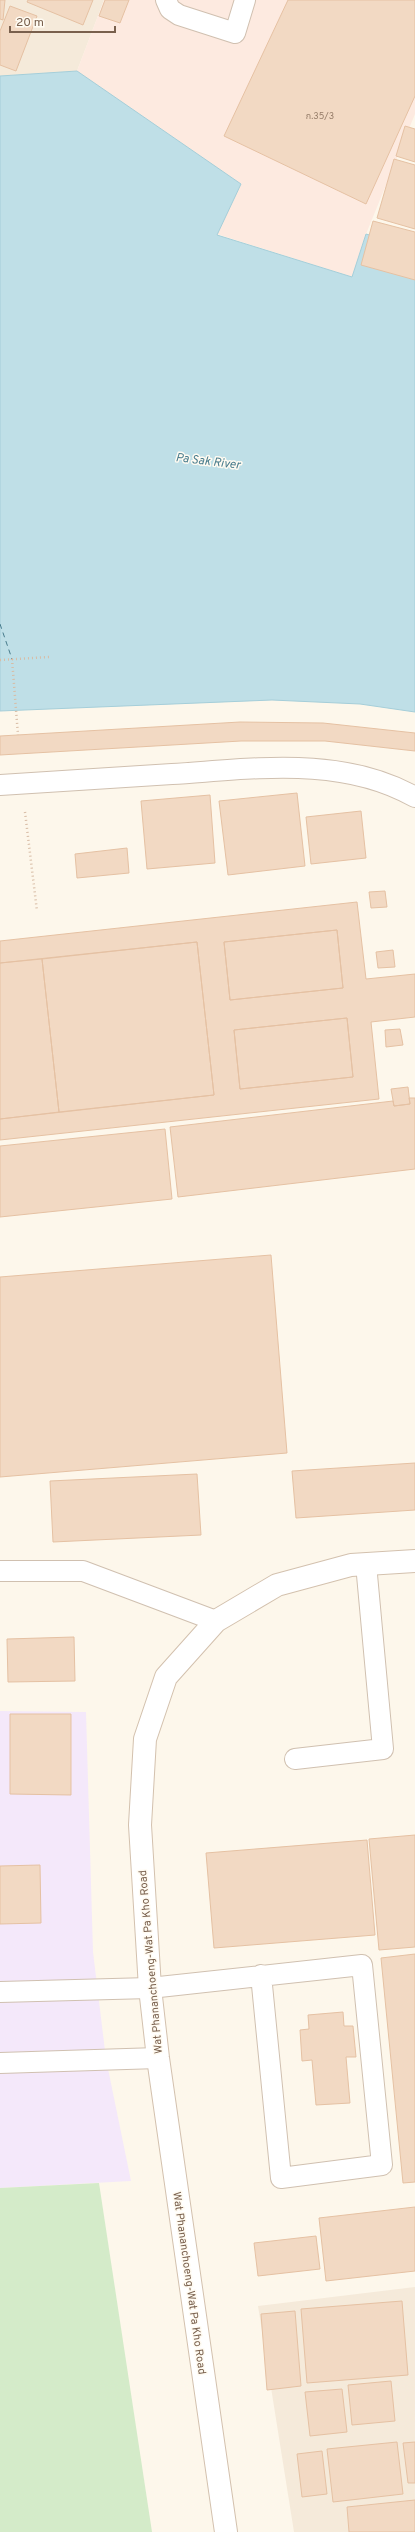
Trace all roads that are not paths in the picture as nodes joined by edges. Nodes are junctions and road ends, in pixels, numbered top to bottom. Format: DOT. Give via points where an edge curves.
graph roads {
  1 [pos="166,0"];
  2 [pos="245,0"];
  3 [pos="0,785"];
  4 [pos="415,797"];
  5 [pos="415,1561"];
  6 [pos="366,1564"];
  7 [pos="0,1571"];
  8 [pos="216,1620"];
  9 [pos="295,1759"];
  10 [pos="261,1975"];
  11 [pos="150,1988"];
  12 [pos="0,1992"];
  13 [pos="158,2058"];
  14 [pos="0,2063"];
  15 [pos="226,2532"];
  1 -- 2 [label="lane" via="170,9 179,14 235,33"];
  3 -- 4 [label="lane" via="280,766 340,770 403,790"];
  5 -- 6 [label="main road, Wat Phananchoeng-Wat Pa Kho Road"];
  6 -- 8 [label="main road, Wat Phananchoeng-Wat Pa Kho Road" via="351,1565 277,1585"];
  6 -- 9 [label="lane" via="384,1749"];
  7 -- 8 [label="lane" via="83,1571"];
  8 -- 11 [label="main road, Wat Phananchoeng-Wat Pa Kho Road" via="166,1677 145,1739 140,1825"];
  10 -- 10 [label="lane" via="362,1965 382,2165 281,2178"];
  10 -- 11 [label="lane"];
  11 -- 12 [label="lane"];
  11 -- 13 [label="main road, Wat Phananchoeng-Wat Pa Kho Road"];
  13 -- 14 [label="lane"];
  13 -- 15 [label="main road, Wat Phananchoeng-Wat Pa Kho Road"];
}
